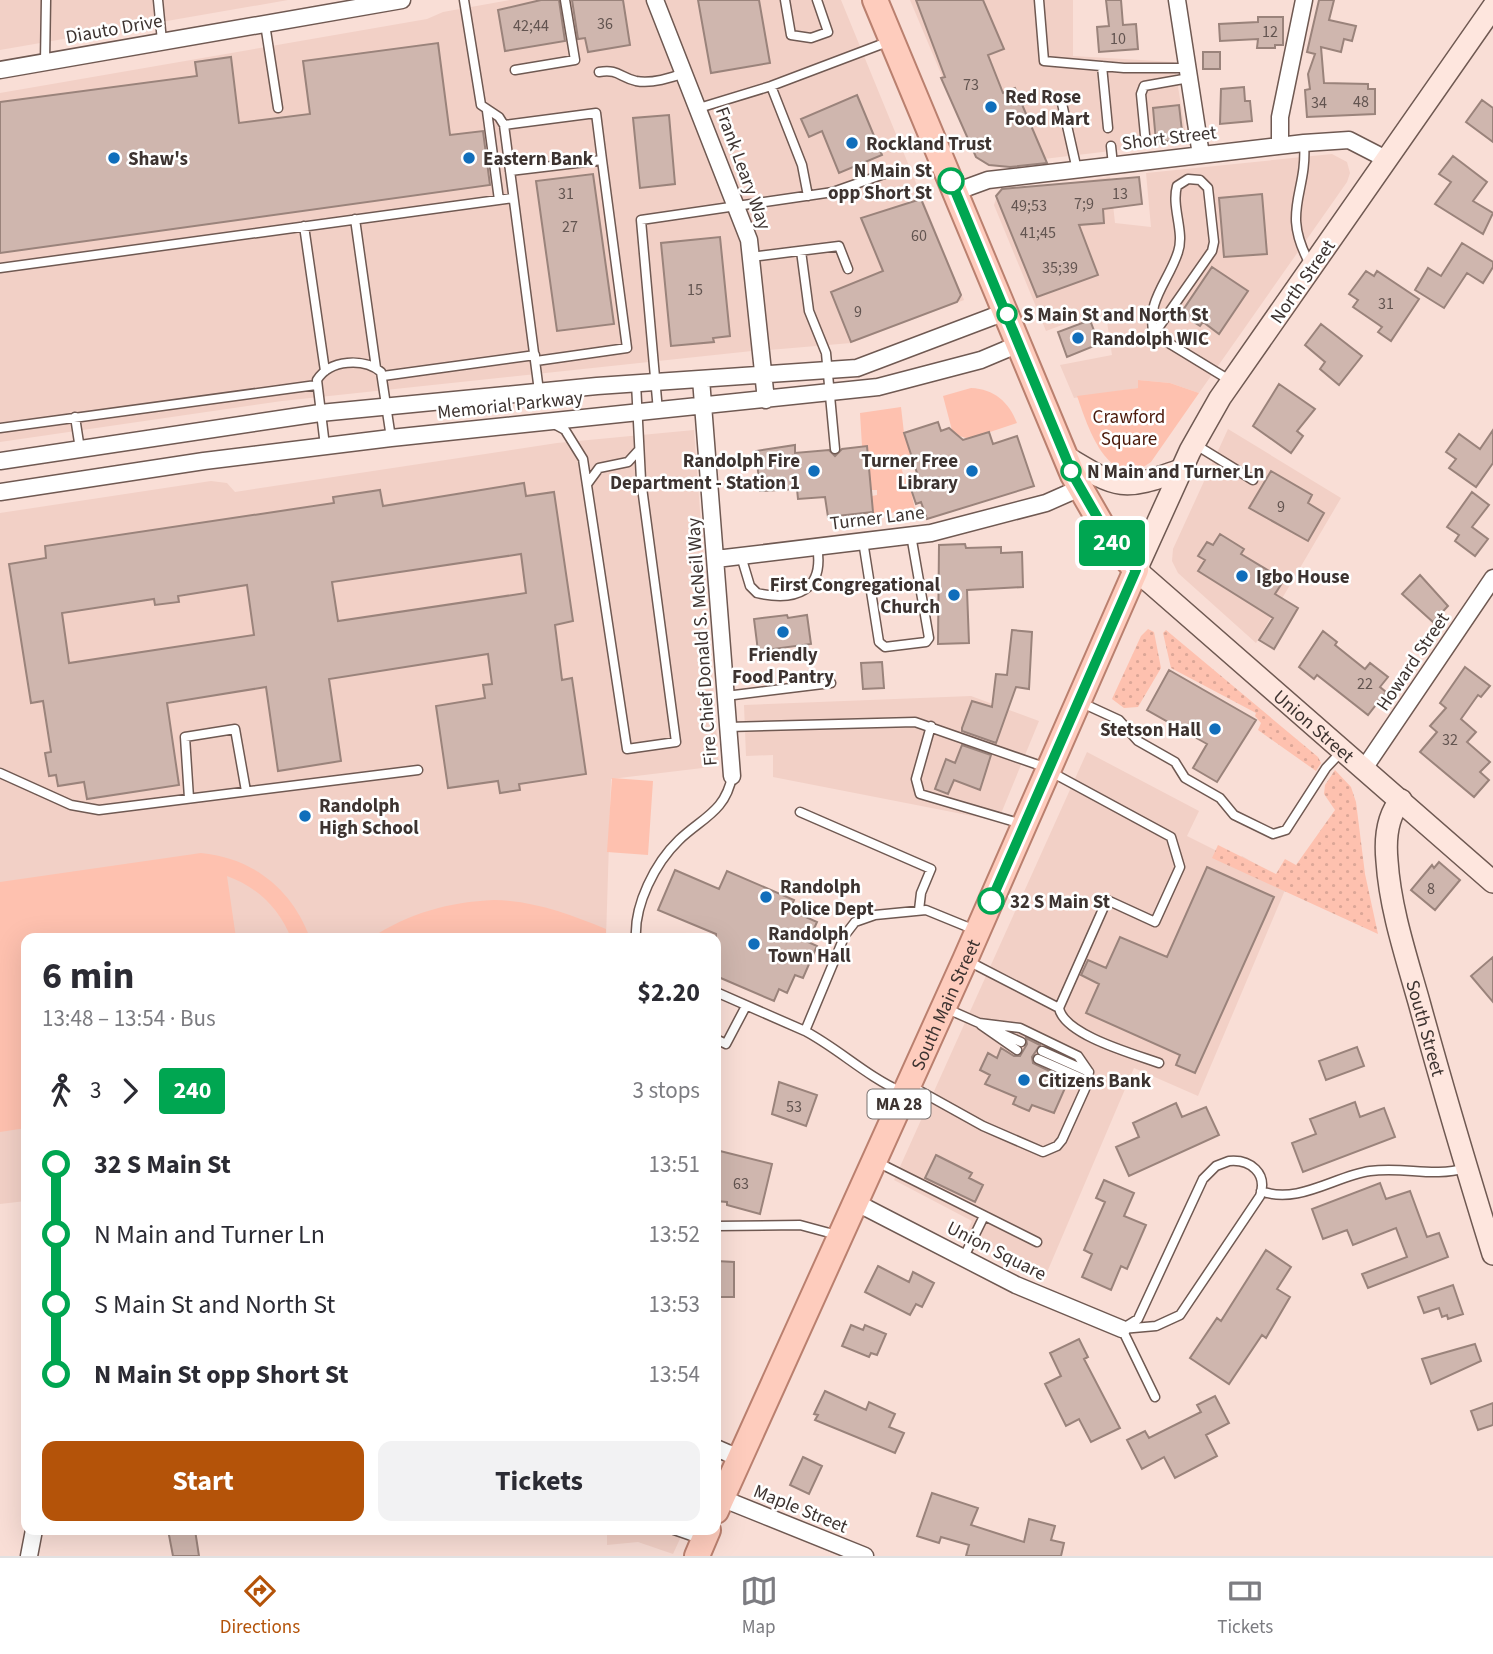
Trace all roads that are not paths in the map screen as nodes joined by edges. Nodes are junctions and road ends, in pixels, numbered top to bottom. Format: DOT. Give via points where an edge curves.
graph roads {
  1 [pos="46,0"];
  2 [pos="158,0"];
  3 [pos="402,0"];
  4 [pos="464,0"];
  5 [pos="565,0"];
  6 [pos="655,0"];
  7 [pos="785,0"];
  8 [pos="817,0"];
  9 [pos="875,0"];
  10 [pos="1039,0"];
  11 [pos="1177,0"];
  12 [pos="1304,0"];
  13 [pos="324,7"];
  14 [pos="1493,7"];
  15 [pos="265,24"];
  16 [pos="892,40"];
  17 [pos="162,41"];
  18 [pos="45,62"];
  19 [pos="1102,65"];
  20 [pos="0,70"];
  21 [pos="515,70"];
  22 [pos="599,72"];
  23 [pos="686,72"];
  24 [pos="1189,73"];
  25 [pos="771,86"];
  26 [pos="1061,99"];
  27 [pos="278,108"];
  28 [pos="699,108"];
  29 [pos="487,111"];
  30 [pos="504,125"];
  31 [pos="1108,128"];
  32 [pos="1145,135"];
  33 [pos="1304,143"];
  34 [pos="1280,145"];
  35 [pos="1111,146"];
  36 [pos="1201,155"];
  37 [pos="1386,159"];
  38 [pos="602,160"];
  39 [pos="1113,165"];
  40 [pos="1077,170"];
  41 [pos="510,171"];
  42 [pos="884,174"];
  43 [pos="955,192"];
  44 [pos="808,195"];
  45 [pos="513,198"];
  46 [pos="499,200"];
  47 [pos="736,205"];
  48 [pos="355,219"];
  49 [pos="304,226"];
  50 [pos="801,251"];
  51 [pos="751,257"];
  52 [pos="0,268"];
  53 [pos="1312,268"];
  54 [pos="848,269"];
  55 [pos="1005,312"];
  56 [pos="1154,334"];
  57 [pos="1019,344"];
  58 [pos="536,358"];
  59 [pos="376,368"];
  60 [pos="827,370"];
  61 [pos="325,371"];
  62 [pos="763,374"];
  63 [pos="383,376"];
  64 [pos="701,379"];
  65 [pos="1231,381"];
  66 [pos="655,382"];
  67 [pos="636,383"];
  68 [pos="316,385"];
  69 [pos="539,391"];
  70 [pos="830,393"];
  71 [pos="766,400"];
  72 [pos="704,406"];
  73 [pos="387,407"];
  74 [pos="658,411"];
  75 [pos="639,412"];
  76 [pos="320,413"];
  77 [pos="75,418"];
  78 [pos="548,421"];
  79 [pos="0,428"];
  80 [pos="391,438"];
  81 [pos="1194,444"];
  82 [pos="325,446"];
  83 [pos="639,448"];
  84 [pos="80,449"];
  85 [pos="835,449"];
  86 [pos="1066,457"];
  87 [pos="0,461"];
  88 [pos="1181,470"];
  89 [pos="1253,480"];
  90 [pos="587,485"];
  91 [pos="1080,488"];
  92 [pos="0,492"];
  93 [pos="911,535"];
  94 [pos="863,541"];
  95 [pos="817,545"];
  96 [pos="741,556"];
  97 [pos="716,559"];
  98 [pos="1136,570"];
  99 [pos="1493,578"];
  100 [pos="831,683"];
  101 [pos="726,696"];
  102 [pos="1079,701"];
  103 [pos="931,726"];
  104 [pos="728,727"];
  105 [pos="1344,749"];
  106 [pos="1364,767"];
  107 [pos="418,770"];
  108 [pos="1049,770"];
  109 [pos="0,773"];
  110 [pos="732,776"];
  111 [pos="246,791"];
  112 [pos="189,798"];
  113 [pos="1401,800"];
  114 [pos="800,812"];
  115 [pos="1024,825"];
  116 [pos="1493,882"];
  117 [pos="919,910"];
  118 [pos="978,931"];
  119 [pos="637,933"];
  120 [pos="965,960"];
  121 [pos="721,994"];
  122 [pos="746,1006"];
  123 [pos="943,1007"];
  124 [pos="1059,1008"];
  125 [pos="979,1023"];
  126 [pos="805,1031"];
  127 [pos="721,1042"];
  128 [pos="1019,1046"];
  129 [pos="1040,1055"];
  130 [pos="1159,1063"];
  131 [pos="1088,1077"];
  132 [pos="906,1089"];
  133 [pos="874,1160"];
  134 [pos="1466,1168"];
  135 [pos="1261,1191"];
  136 [pos="855,1202"];
  137 [pos="984,1216"];
  138 [pos="721,1226"];
  139 [pos="840,1237"];
  140 [pos="1037,1242"];
  141 [pos="1493,1254"];
  142 [pos="964,1257"];
  143 [pos="1122,1329"];
  144 [pos="1155,1397"];
  145 [pos="721,1450"];
  146 [pos="739,1458"];
  147 [pos="721,1499"];
  148 [pos="721,1505"];
  149 [pos="33,1535"];
  150 [pos="686,1535"];
  151 [pos="703,1542"];
  152 [pos="29,1556"];
  153 [pos="865,1556"];
  1 -- 18 [label="lane"];
  2 -- 17 [label="lane"];
  3 -- 13 [label="street, Diauto Drive"];
  4 -- 29 [label="lane" via="480,101"];
  5 -- 21 [label="lane" via="575,60"];
  6 -- 23 [label="street, Frank Leary Way"];
  7 -- 8 [label="lane" via="791,35 811,38 828,32"];
  9 -- 16 [label="main road"];
  10 -- 19 [label="lane" via="1044,61"];
  11 -- 24 [label="street"];
  12 -- 34 [label="street" via="1279,124"];
  13 -- 15 [label="street, Diauto Drive"];
  14 -- 37 [label="main road, North Street"];
  15 -- 17 [label="street, Diauto Drive"];
  15 -- 27 [label="lane"];
  16 -- 25 [label="lane"];
  16 -- 43 [label="main road"];
  17 -- 18 [label="street, Diauto Drive"];
  18 -- 20 [label="street, Diauto Drive"];
  19 -- 24 [label="lane"];
  19 -- 31 [label="lane"];
  22 -- 23 [label="lane" via="614,70 638,81"];
  23 -- 28 [label="street, Frank Leary Way"];
  24 -- 32 [label="lane" via="1144,86"];
  24 -- 36 [label="street"];
  25 -- 28 [label="lane"];
  25 -- 44 [label="lane" via="802,165"];
  26 -- 40 [label="lane"];
  28 -- 47 [label="street, Frank Leary Way"];
  29 -- 30 [label="lane"];
  29 -- 46 [label="lane"];
  30 -- 38 [label="lane" via="596,113"];
  30 -- 41 [label="lane"];
  33 -- 34 [label="street, Short Street"];
  33 -- 37 [label="street, Short Street" via="1349,140"];
  33 -- 53 [label="lane" via="1306,166 1294,217 1299,244"];
  34 -- 36 [label="street, Short Street"];
  35 -- 39 [label="lane"];
  36 -- 39 [label="street, Short Street"];
  37 -- 53 [label="main road, North Street"];
  38 -- 41 [label="lane"];
  38 -- 58 [label="lane" via="627,348"];
  39 -- 40 [label="street, Short Street"];
  40 -- 43 [label="street, Short Street" via="988,180"];
  41 -- 45 [label="lane"];
  42 -- 44 [label="lane" via="842,190"];
  43 -- 55 [label="main road"];
  44 -- 47 [label="lane"];
  45 -- 46 [label="lane"];
  45 -- 58 [label="lane"];
  46 -- 48 [label="lane"];
  47 -- 51 [label="street, Frank Leary Way"];
  47 -- 66 [label="lane" via="641,220"];
  48 -- 49 [label="lane"];
  48 -- 59 [label="lane"];
  49 -- 52 [label="lane"];
  49 -- 61 [label="lane"];
  50 -- 51 [label="lane"];
  50 -- 54 [label="lane" via="839,246"];
  50 -- 60 [label="lane" via="807,306 825,349"];
  51 -- 62 [label="street, Frank Leary Way"];
  53 -- 65 [label="main road, North Street"];
  55 -- 57 [label="main road"];
  55 -- 60 [label="street, Memorial Parkway" via="869,365"];
  56 -- 56 [label="lane" via="1152,307 1180,250 1175,192 1183,181 1194,179 1205,183 1212,251"];
  56 -- 65 [label="lane"];
  57 -- 70 [label="street, Memorial Parkway" via="981,360 891,385"];
  57 -- 86 [label="main road"];
  58 -- 63 [label="lane"];
  58 -- 69 [label="lane"];
  59 -- 61 [label="lane" via="349,363"];
  59 -- 63 [label="lane"];
  60 -- 62 [label="street, Memorial Parkway"];
  60 -- 70 [label="lane"];
  61 -- 68 [label="lane"];
  62 -- 64 [label="street, Memorial Parkway"];
  62 -- 71 [label="street, Frank Leary Way"];
  63 -- 73 [label="lane"];
  64 -- 66 [label="street, Memorial Parkway"];
  64 -- 72 [label="street, Fire Chief Donald S. McNeil Way"];
  65 -- 81 [label="main road, North Street"];
  66 -- 67 [label="street, Memorial Parkway"];
  66 -- 74 [label="lane"];
  67 -- 69 [label="street, Memorial Parkway"];
  67 -- 75 [label="lane"];
  68 -- 76 [label="lane"];
  68 -- 77 [label="lane"];
  69 -- 73 [label="street, Memorial Parkway"];
  70 -- 71 [label="street, Memorial Parkway"];
  70 -- 85 [label="lane"];
  71 -- 72 [label="street, Memorial Parkway"];
  72 -- 74 [label="street, Memorial Parkway"];
  72 -- 97 [label="street, Fire Chief Donald S. McNeil Way"];
  73 -- 76 [label="street, Memorial Parkway"];
  73 -- 80 [label="lane"];
  74 -- 75 [label="street, Memorial Parkway"];
  75 -- 78 [label="street, Memorial Parkway"];
  75 -- 83 [label="lane"];
  76 -- 82 [label="lane"];
  76 -- 84 [label="street, Memorial Parkway"];
  77 -- 79 [label="lane"];
  77 -- 84 [label="lane"];
  78 -- 80 [label="street, Memorial Parkway"];
  78 -- 90 [label="lane" via="568,434 582,457"];
  80 -- 82 [label="street, Memorial Parkway"];
  81 -- 88 [label="main road, North Street"];
  81 -- 89 [label="lane"];
  82 -- 92 [label="street, Memorial Parkway"];
  83 -- 90 [label="lane" via="631,461 596,470"];
  83 -- 90 [label="lane" via="676,742 627,749"];
  84 -- 87 [label="street, Memorial Parkway"];
  86 -- 88 [label="main road" via="1103,479 1127,486"];
  86 -- 91 [label="main road"];
  88 -- 98 [label="main road, North Street"];
  91 -- 93 [label="street, Turner Lane" via="1046,503"];
  91 -- 98 [label="main road" via="1111,541"];
  93 -- 94 [label="street, Turner Lane"];
  93 -- 94 [label="lane" via="929,638 926,642 885,647 879,642"];
  94 -- 95 [label="street, Turner Lane"];
  95 -- 96 [label="street, Turner Lane"];
  95 -- 96 [label="lane" via="817,581 782,595 757,593 750,586"];
  96 -- 97 [label="street, Turner Lane"];
  97 -- 101 [label="street, Fire Chief Donald S. McNeil Way"];
  98 -- 102 [label="main road, South Main Street / MA 28"];
  98 -- 105 [label="main road, Union Street"];
  99 -- 106 [label="street, Howard Street"];
  100 -- 101 [label="lane"];
  101 -- 104 [label="street, Fire Chief Donald S. McNeil Way"];
  102 -- 105 [label="lane" via="1119,720 1138,741 1175,762 1185,778 1220,798 1234,816 1273,834 1286,830 1326,768"];
  102 -- 108 [label="main road, South Main Street / MA 28"];
  103 -- 104 [label="lane" via="909,722"];
  103 -- 108 [label="lane"];
  103 -- 115 [label="lane" via="916,779 920,794"];
  104 -- 110 [label="street, Fire Chief Donald S. McNeil Way"];
  105 -- 106 [label="main road, Union Street"];
  106 -- 113 [label="main road, Union Street"];
  107 -- 111 [label="lane"];
  108 -- 115 [label="main road, South Main Street / MA 28"];
  108 -- 124 [label="lane" via="1171,837 1180,867 1155,922 1107,900"];
  109 -- 112 [label="lane" via="88,809"];
  110 -- 119 [label="lane" via="721,807 678,840 658,867 642,902"];
  111 -- 112 [label="lane"];
  111 -- 112 [label="lane" via="235,729 185,737"];
  113 -- 116 [label="main road, Union Street"];
  113 -- 134 [label="main road, South Street" via="1388,829 1389,881"];
  114 -- 117 [label="lane" via="931,869"];
  115 -- 118 [label="main road, South Main Street / MA 28"];
  117 -- 118 [label="lane"];
  117 -- 126 [label="lane" via="875,915 852,925"];
  118 -- 120 [label="main road, South Main Street / MA 28"];
  120 -- 123 [label="main road, South Main Street / MA 28"];
  120 -- 124 [label="lane"];
  121 -- 122 [label="lane"];
  122 -- 126 [label="lane"];
  122 -- 127 [label="lane" via="726,1044"];
  123 -- 125 [label="lane"];
  123 -- 132 [label="main road, South Main Street / MA 28"];
  124 -- 130 [label="lane" via="1061,1017 1074,1028"];
  125 -- 128 [label="lane"];
  125 -- 131 [label="lane" via="1020,1028 1078,1056"];
  126 -- 132 [label="lane" via="872,1078"];
  129 -- 131 [label="lane"];
  131 -- 132 [label="lane" via="1062,1140 1044,1152 983,1126 947,1103"];
  132 -- 133 [label="main road, South Main Street / MA 28"];
  133 -- 136 [label="main road, South Main Street / MA 28"];
  133 -- 137 [label="lane"];
  134 -- 135 [label="lane" via="1435,1174 1372,1171 1294,1194"];
  134 -- 141 [label="main road, South Street"];
  135 -- 143 [label="lane" via="1180,1315 1156,1326"];
  135 -- 143 [label="lane" via="1259,1173 1242,1161 1222,1162 1206,1174 1138,1319"];
  136 -- 139 [label="main road, South Main Street / MA 28"];
  136 -- 142 [label="street, Union Square"];
  137 -- 140 [label="lane"];
  137 -- 142 [label="lane"];
  138 -- 139 [label="lane" via="800,1225"];
  139 -- 146 [label="main road, South Main Street / MA 28"];
  142 -- 143 [label="street, Union Square" via="1016,1285"];
  143 -- 144 [label="lane"];
  145 -- 146 [label="street"];
  146 -- 147 [label="main road, South Main Street / MA 28"];
  148 -- 153 [label="street, Maple Street"];
  149 -- 152 [label="street"];
  150 -- 151 [label="lane"];
}
